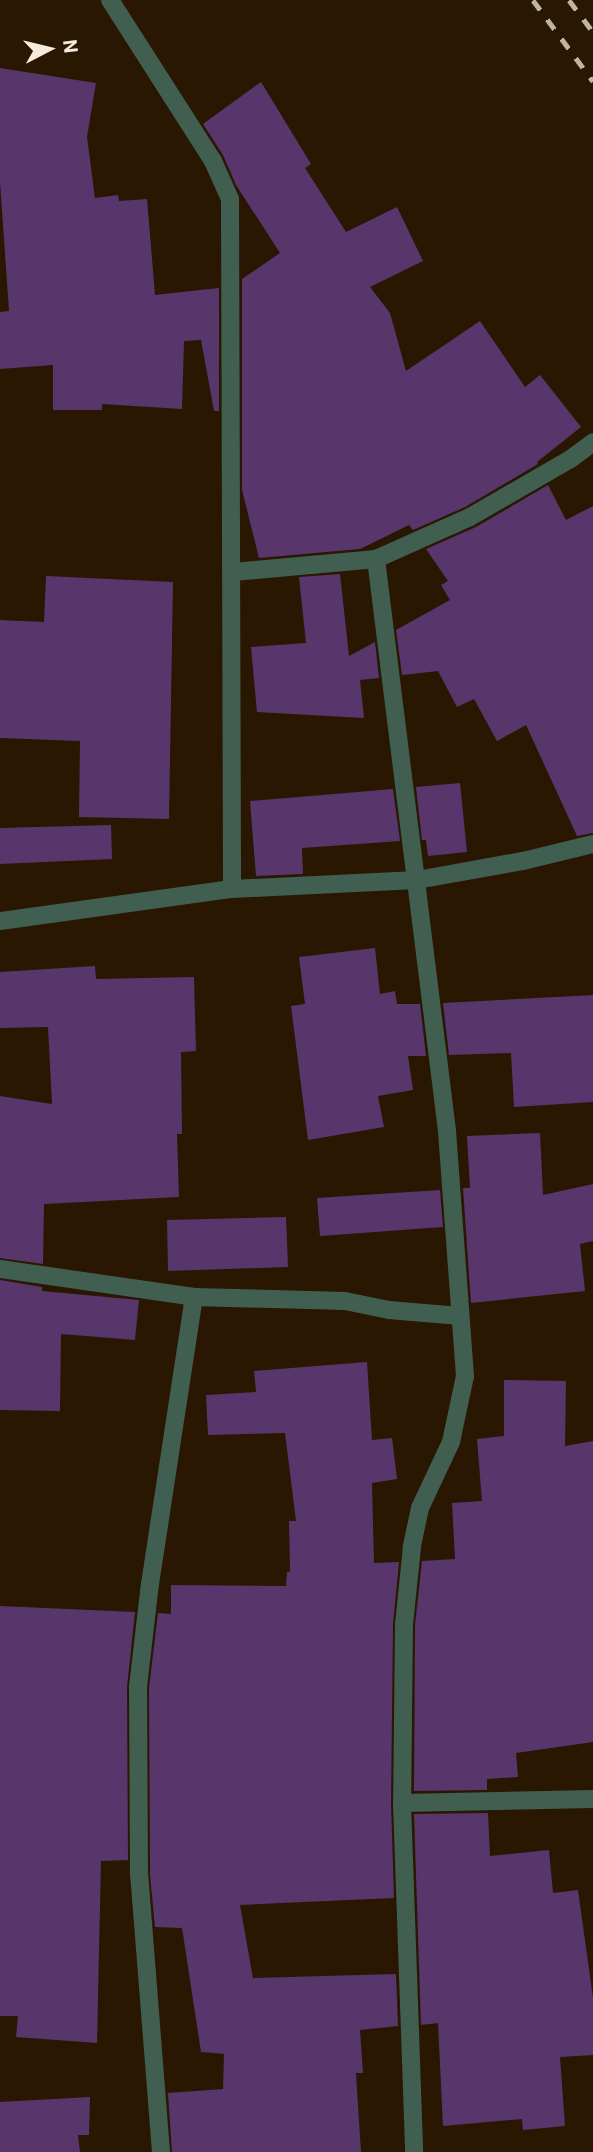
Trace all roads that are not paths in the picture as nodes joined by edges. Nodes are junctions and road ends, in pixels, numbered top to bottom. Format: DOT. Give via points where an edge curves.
graph roads {
  1 [pos="110,0"];
  2 [pos="593,442"];
  3 [pos="376,559"];
  4 [pos="233,572"];
  5 [pos="593,844"];
  6 [pos="418,880"];
  7 [pos="232,888"];
  8 [pos="0,921"];
  9 [pos="0,1269"];
  10 [pos="194,1297"];
  11 [pos="460,1316"];
  12 [pos="593,1799"];
  13 [pos="401,1803"];
  14 [pos="161,2152"];
  15 [pos="414,2152"];
  1 -- 4 [label="street" via="213,161 230,199"];
  2 -- 3 [label="street" via="470,517"];
  3 -- 4 [label="street"];
  3 -- 6 [label="street"];
  4 -- 7 [label="street"];
  5 -- 6 [label="street"];
  6 -- 7 [label="street"];
  6 -- 11 [label="street" via="447,1131"];
  7 -- 8 [label="street"];
  9 -- 10 [label="street"];
  10 -- 11 [label="street" via="345,1301"];
  10 -- 14 [label="street" via="138,1687 139,1875"];
  11 -- 13 [label="street" via="465,1376 451,1442 420,1507 412,1547 404,1624"];
  12 -- 13 [label="street"];
  13 -- 15 [label="street"];
}
